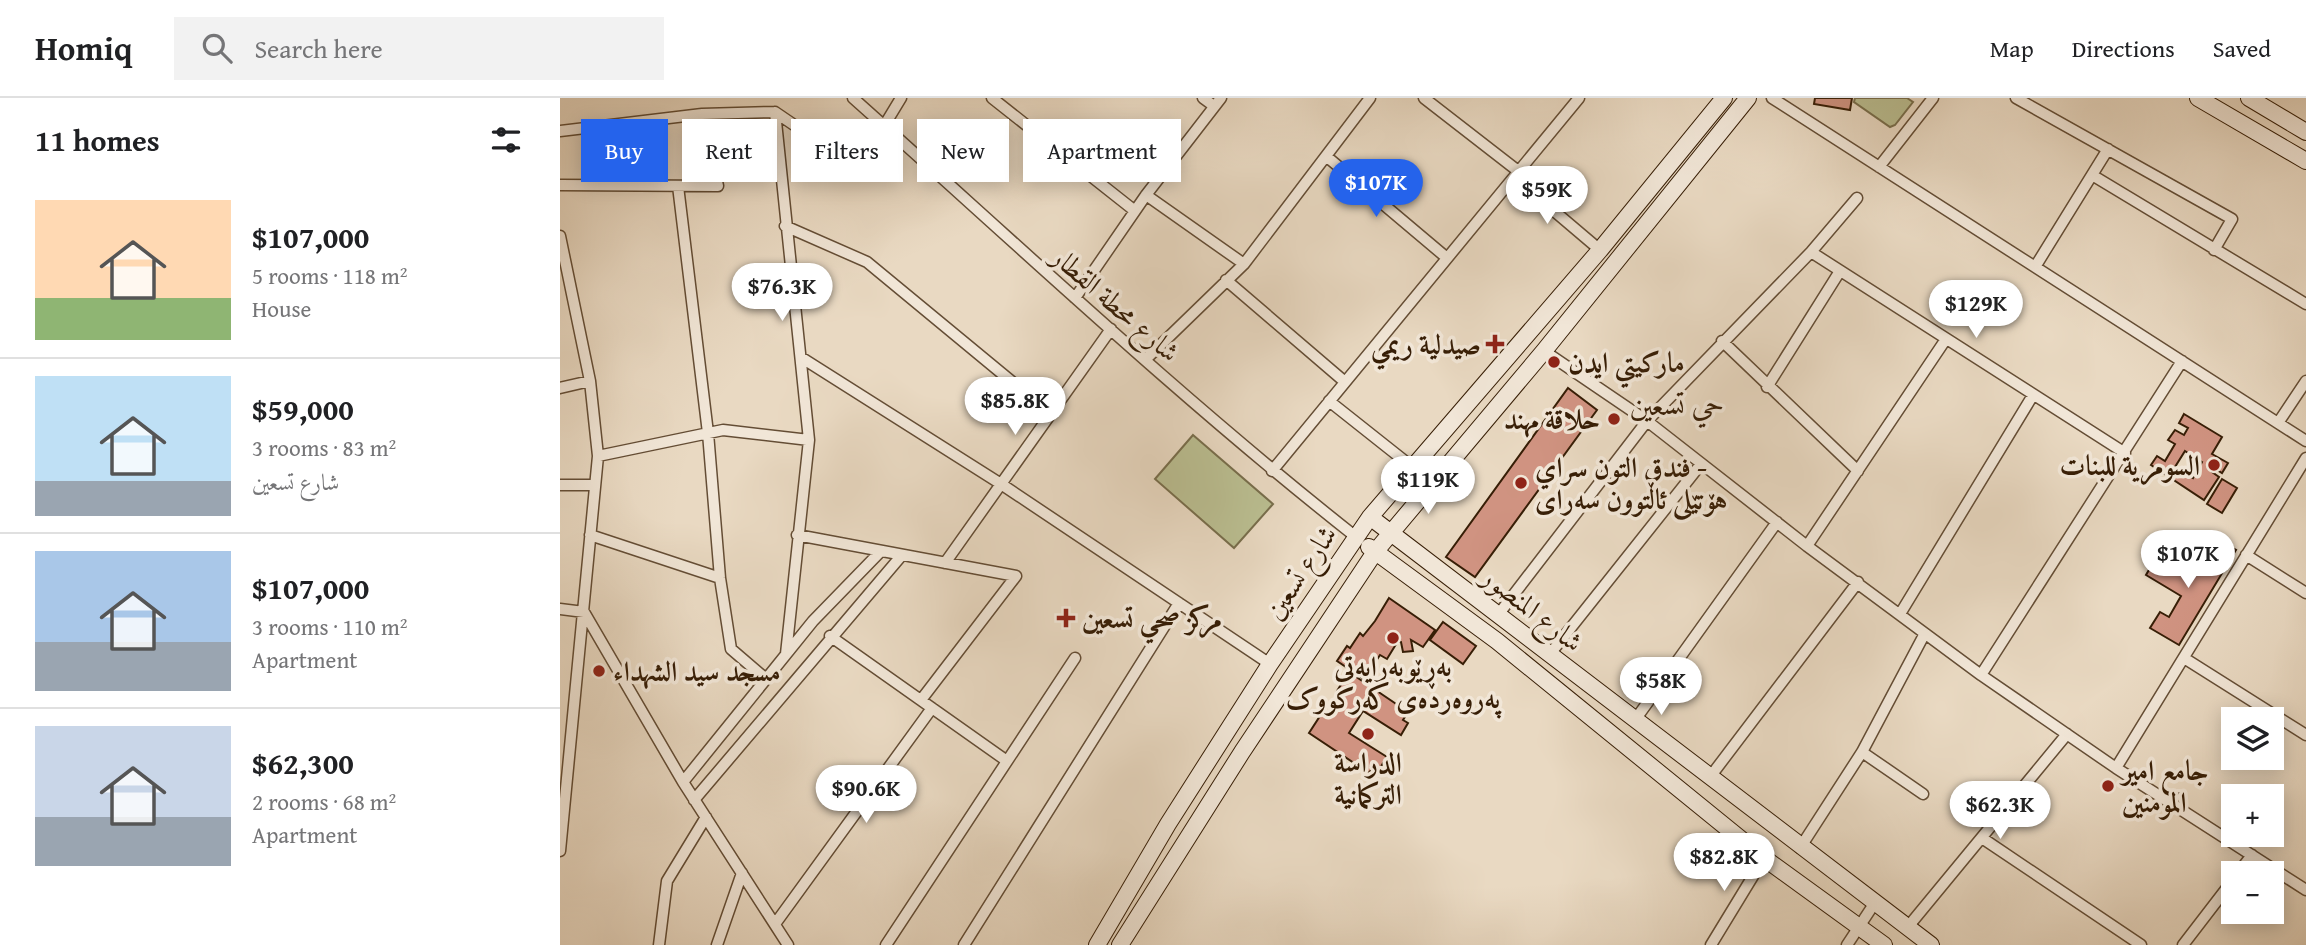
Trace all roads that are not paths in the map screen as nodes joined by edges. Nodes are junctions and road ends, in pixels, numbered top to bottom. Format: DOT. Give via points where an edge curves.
graph roads {
  1 [pos="853,98"];
  2 [pos="901,98"];
  3 [pos="992,98"];
  4 [pos="1203,98"];
  5 [pos="1370,98"];
  6 [pos="1424,98"];
  7 [pos="1724,98"];
  8 [pos="1748,98"];
  9 [pos="1772,98"];
  10 [pos="1933,98"];
  11 [pos="2017,98"];
  12 [pos="2198,98"];
  13 [pos="2249,98"];
  14 [pos="1577,99"];
  15 [pos="1218,102"];
  16 [pos="775,112"];
  17 [pos="702,114"];
  18 [pos="877,119"];
  19 [pos="888,119"];
  20 [pos="791,123"];
  21 [pos="560,131"];
  22 [pos="2306,132"];
  23 [pos="903,144"];
  24 [pos="2108,149"];
  25 [pos="1326,156"];
  26 [pos="2306,161"];
  27 [pos="1879,167"];
  28 [pos="1516,174"];
  29 [pos="2092,175"];
  30 [pos="560,185"];
  31 [pos="678,186"];
  32 [pos="1146,195"];
  33 [pos="1857,198"];
  34 [pos="1135,211"];
  35 [pos="785,226"];
  36 [pos="560,236"];
  37 [pos="1600,250"];
  38 [pos="2214,250"];
  39 [pos="1811,252"];
  40 [pos="1447,258"];
  41 [pos="1244,264"];
  42 [pos="2035,267"];
  43 [pos="1840,271"];
  44 [pos="1226,280"];
  45 [pos="1074,298"];
  46 [pos="2306,304"];
  47 [pos="1111,329"];
  48 [pos="1945,339"];
  49 [pos="1722,341"];
  50 [pos="1544,351"];
  51 [pos="802,358"];
  52 [pos="1145,360"];
  53 [pos="2182,361"];
  54 [pos="590,381"];
  55 [pos="2306,381"];
  56 [pos="1345,382"];
  57 [pos="560,387"];
  58 [pos="1767,387"];
  59 [pos="2034,395"];
  60 [pos="1329,401"];
  61 [pos="1051,414"];
  62 [pos="1647,421"];
  63 [pos="2278,424"];
  64 [pos="708,433"];
  65 [pos="809,439"];
  66 [pos="2306,441"];
  67 [pos="2125,453"];
  68 [pos="598,456"];
  69 [pos="2306,458"];
  70 [pos="1701,464"];
  71 [pos="1411,466"];
  72 [pos="1272,471"];
  73 [pos="1858,471"];
  74 [pos="1001,484"];
  75 [pos="560,485"];
  76 [pos="594,485"];
  77 [pos="1370,517"];
  78 [pos="1777,522"];
  79 [pos="1390,532"];
  80 [pos="590,535"];
  81 [pos="797,535"];
  82 [pos="1356,537"];
  83 [pos="1807,546"];
  84 [pos="881,551"];
  85 [pos="1375,552"];
  86 [pos="902,555"];
  87 [pos="2246,555"];
  88 [pos="945,563"];
  89 [pos="720,578"];
  90 [pos="1858,582"];
  91 [pos="2306,593"];
  92 [pos="1179,603"];
  93 [pos="560,609"];
  94 [pos="584,612"];
  95 [pos="1900,614"];
  96 [pos="1498,615"];
  97 [pos="1924,635"];
  98 [pos="830,636"];
  99 [pos="786,654"];
  100 [pos="1550,654"];
  101 [pos="1075,658"];
  102 [pos="2184,658"];
  103 [pos="1270,663"];
  104 [pos="1981,675"];
  105 [pos="766,679"];
  106 [pos="921,701"];
  107 [pos="932,708"];
  108 [pos="1634,720"];
  109 [pos="560,723"];
  110 [pos="573,724"];
  111 [pos="2067,734"];
  112 [pos="2306,735"];
  113 [pos="1862,752"];
  114 [pos="1007,761"];
  115 [pos="2116,768"];
  116 [pos="1710,777"];
  117 [pos="683,782"];
  118 [pos="1923,794"];
  119 [pos="694,800"];
  120 [pos="706,817"];
  121 [pos="1982,838"];
  122 [pos="1800,848"];
  123 [pos="560,851"];
  124 [pos="2252,855"];
  125 [pos="1764,858"];
  126 [pos="2247,861"];
  127 [pos="742,873"];
  128 [pos="2306,890"];
  129 [pos="2221,896"];
  130 [pos="1874,904"];
  131 [pos="775,924"];
  132 [pos="1858,926"];
  133 [pos="1907,928"];
  134 [pos="659,945"];
  135 [pos="717,945"];
  136 [pos="788,945"];
  137 [pos="886,945"];
  138 [pos="964,945"];
  139 [pos="1097,945"];
  140 [pos="1120,945"];
  141 [pos="1711,945"];
  142 [pos="1847,945"];
  143 [pos="1884,945"];
  144 [pos="1931,945"];
  145 [pos="2141,945"];
  146 [pos="2183,945"];
  1 -- 18 [label="street, شارع محطة القطار"];
  2 -- 19 [label="street"];
  3 -- 34 [label="street"];
  4 -- 15 [label="street"];
  5 -- 25 [label="street"];
  6 -- 28 [label="street"];
  7 -- 37 [label="main road, شارع تسعين"];
  8 -- 50 [label="main road, شارع تسعين"];
  9 -- 27 [label="street"];
  10 -- 27 [label="street"];
  11 -- 24 [label="street"];
  12 -- 26 [label="main road"];
  13 -- 22 [label="main road"];
  14 -- 28 [label="street"];
  15 -- 32 [label="street"];
  16 -- 17 [label="street"];
  16 -- 20 [label="street"];
  16 -- 35 [label="street"];
  17 -- 21 [label="street"];
  17 -- 31 [label="street" via="718,186"];
  23 -- 45 [label="street, شارع محطة القطار"];
  24 -- 29 [label="street"];
  24 -- 38 [label="street" via="2232,219"];
  25 -- 40 [label="street"];
  25 -- 41 [label="street"];
  27 -- 42 [label="street"];
  28 -- 37 [label="street"];
  28 -- 40 [label="street"];
  29 -- 38 [label="street"];
  29 -- 42 [label="street"];
  30 -- 31 [label="street"];
  31 -- 64 [label="street"];
  32 -- 34 [label="street"];
  32 -- 41 [label="street"];
  33 -- 39 [label="street"];
  34 -- 45 [label="street"];
  35 -- 51 [label="street"];
  35 -- 61 [label="street" via="867,262"];
  36 -- 54 [label="street"];
  37 -- 71 [label="main road, شارع تسعين"];
  38 -- 46 [label="street"];
  39 -- 43 [label="street"];
  39 -- 49 [label="street"];
  40 -- 56 [label="street"];
  41 -- 44 [label="street"];
  42 -- 53 [label="street"];
  43 -- 48 [label="street"];
  43 -- 58 [label="street"];
  44 -- 52 [label="street"];
  44 -- 56 [label="street"];
  45 -- 47 [label="street, شارع محطة القطار"];
  47 -- 52 [label="street, شارع محطة القطار"];
  47 -- 61 [label="street"];
  48 -- 59 [label="street"];
  48 -- 73 [label="street"];
  49 -- 58 [label="street"];
  49 -- 62 [label="street"];
  50 -- 62 [label="street"];
  50 -- 79 [label="main road, شارع تسعين"];
  51 -- 65 [label="street"];
  51 -- 74 [label="street"];
  52 -- 72 [label="street, شارع محطة القطار"];
  53 -- 63 [label="street"];
  53 -- 67 [label="street"];
  54 -- 57 [label="street"];
  54 -- 68 [label="street"];
  55 -- 63 [label="street"];
  56 -- 60 [label="street"];
  58 -- 73 [label="street"];
  59 -- 67 [label="street"];
  59 -- 95 [label="street"];
  60 -- 71 [label="street"];
  60 -- 72 [label="street"];
  61 -- 74 [label="street"];
  62 -- 70 [label="street"];
  62 -- 96 [label="street"];
  63 -- 66 [label="street"];
  64 -- 65 [label="street" via="723,430"];
  64 -- 68 [label="street"];
  64 -- 89 [label="street"];
  65 -- 81 [label="street"];
  67 -- 104 [label="street"];
  68 -- 76 [label="street"];
  69 -- 87 [label="street"];
  70 -- 78 [label="street"];
  70 -- 100 [label="street"];
  71 -- 77 [label="main road, شارع تسعين"];
  72 -- 82 [label="street, شارع محطة القطار"];
  73 -- 83 [label="street"];
  74 -- 88 [label="street"];
  74 -- 92 [label="street"];
  75 -- 76 [label="street"];
  76 -- 80 [label="street"];
  77 -- 79 [label="main road, شارع المنصور"];
  77 -- 82 [label="main road, شارع تسعين"];
  78 -- 83 [label="street"];
  78 -- 108 [label="street"];
  79 -- 85 [label="main road, شارع تسعين"];
  79 -- 96 [label="main road, شارع المنصور"];
  80 -- 89 [label="street"];
  80 -- 94 [label="street"];
  81 -- 84 [label="street"];
  81 -- 99 [label="street"];
  82 -- 85 [label="main road, شارع المنصور"];
  82 -- 103 [label="main road, شارع تسعين"];
  83 -- 90 [label="street"];
  84 -- 86 [label="street"];
  84 -- 99 [label="street"];
  85 -- 125 [label="main road, شارع المنصور" via="1497,642"];
  85 -- 140 [label="main road, شارع تسعين"];
  86 -- 88 [label="street"];
  86 -- 98 [label="street"];
  87 -- 91 [label="street"];
  87 -- 102 [label="street"];
  88 -- 106 [label="street" via="1016,576"];
  89 -- 105 [label="street" via="731,649"];
  90 -- 95 [label="street"];
  90 -- 116 [label="street"];
  92 -- 103 [label="street"];
  92 -- 138 [label="street"];
  93 -- 94 [label="street"];
  94 -- 110 [label="street"];
  94 -- 117 [label="street"];
  95 -- 97 [label="street"];
  96 -- 100 [label="main road, شارع المنصور"];
  97 -- 104 [label="street"];
  97 -- 113 [label="street"];
  98 -- 106 [label="street"];
  98 -- 119 [label="street"];
  99 -- 105 [label="street"];
  100 -- 108 [label="main road, شارع المنصور"];
  101 -- 114 [label="street"];
  102 -- 112 [label="street"];
  102 -- 115 [label="street"];
  103 -- 139 [label="main road, شارع تسعين"];
  104 -- 111 [label="street"];
  105 -- 117 [label="street"];
  106 -- 107 [label="street"];
  107 -- 114 [label="street"];
  107 -- 131 [label="street"];
  108 -- 116 [label="main road, شارع المنصور"];
  109 -- 110 [label="street"];
  110 -- 123 [label="street"];
  111 -- 115 [label="street"];
  111 -- 121 [label="street"];
  113 -- 118 [label="street"];
  113 -- 122 [label="street"];
  114 -- 137 [label="street"];
  115 -- 124 [label="street"];
  116 -- 122 [label="main road, شارع المنصور"];
  117 -- 119 [label="street"];
  119 -- 120 [label="street"];
  120 -- 127 [label="street"];
  120 -- 134 [label="street" via="667,881"];
  121 -- 133 [label="street"];
  121 -- 145 [label="street"];
  122 -- 130 [label="main road, شارع المنصور"];
  124 -- 126 [label="street"];
  124 -- 128 [label="street"];
  125 -- 132 [label="main road, شارع المنصور"];
  125 -- 141 [label="street"];
  127 -- 131 [label="street"];
  127 -- 135 [label="street"];
  129 -- 146 [label="street"];
  130 -- 132 [label="street"];
  130 -- 133 [label="main road, شارع المنصور"];
  131 -- 136 [label="street"];
  132 -- 142 [label="street"];
  132 -- 143 [label="main road, شارع المنصور"];
  133 -- 144 [label="main road, شارع المنصور"];
}
